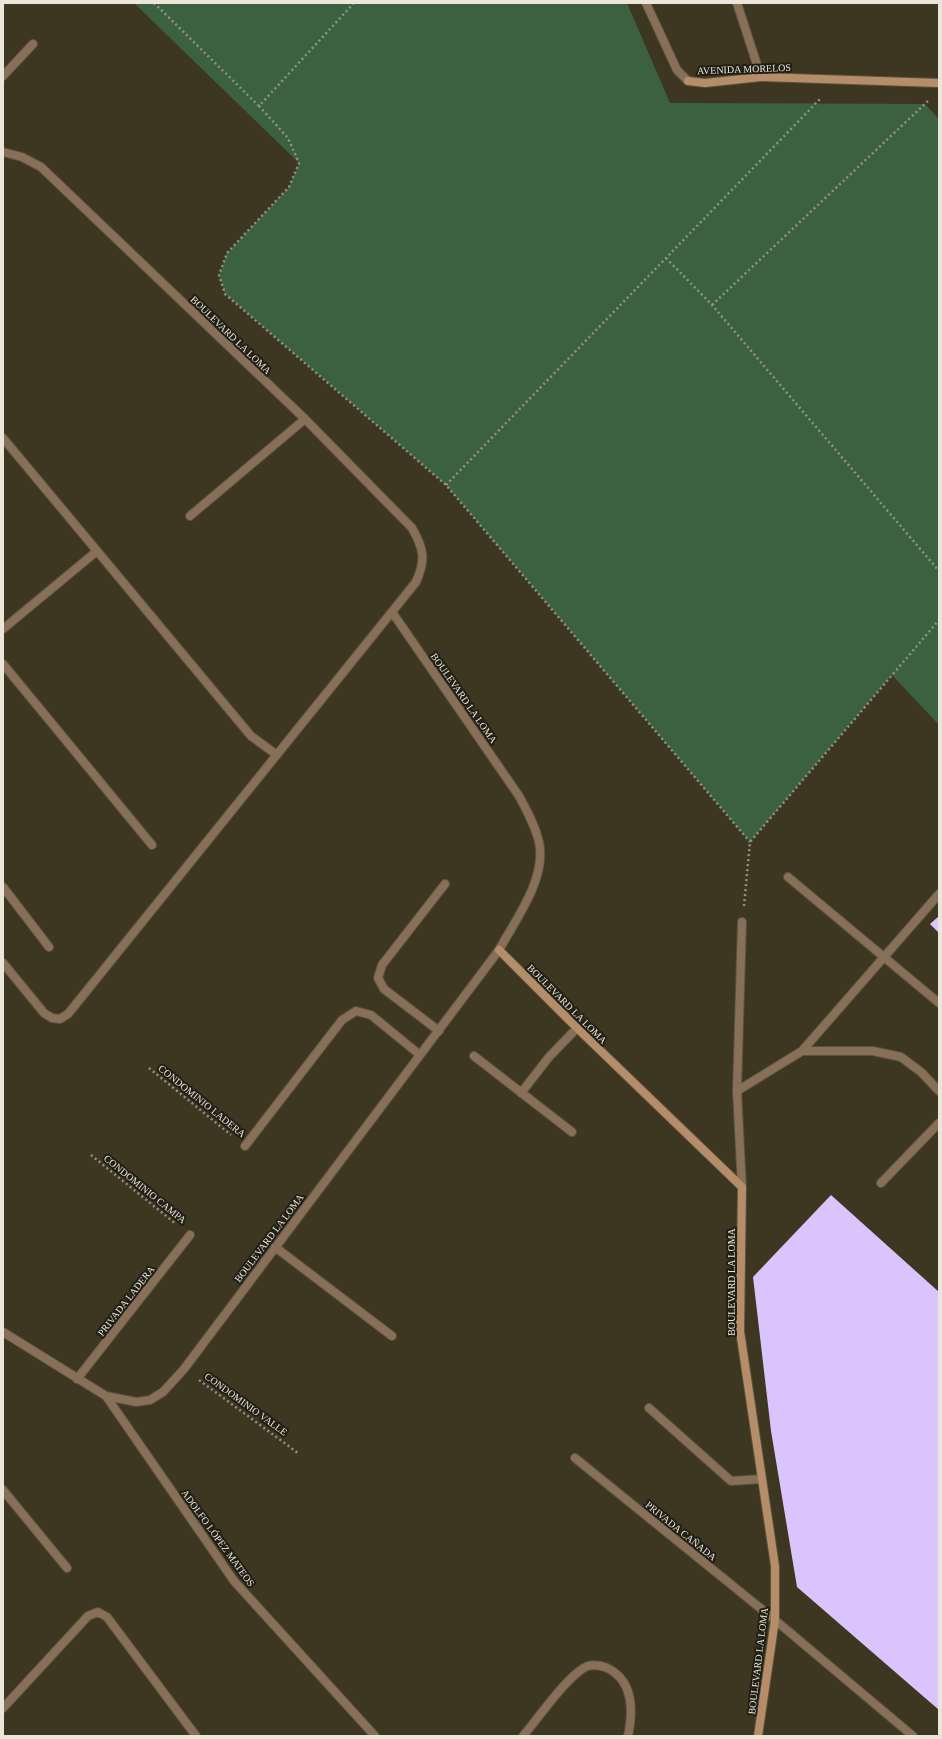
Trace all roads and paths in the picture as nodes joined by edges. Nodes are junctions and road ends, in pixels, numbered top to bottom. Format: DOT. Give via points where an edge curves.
graph roads {
  1 [pos="154,3"];
  2 [pos="354,3"];
  3 [pos="646,3"];
  4 [pos="737,3"];
  5 [pos="33,44"];
  6 [pos="3,76"];
  7 [pos="761,77"];
  8 [pos="839,79"];
  9 [pos="688,81"];
  10 [pos="939,83"];
  11 [pos="930,100"];
  12 [pos="259,106"];
  13 [pos="3,152"];
  14 [pos="666,258"];
  15 [pos="712,305"];
  16 [pos="306,419"];
  17 [pos="3,438"];
  18 [pos="446,485"];
  19 [pos="190,516"];
  20 [pos="98,551"];
  21 [pos="939,571"];
  22 [pos="392,612"];
  23 [pos="939,620"];
  24 [pos="3,629"];
  25 [pos="3,664"];
  26 [pos="277,755"];
  27 [pos="750,842"];
  28 [pos="152,845"];
  29 [pos="788,877"];
  30 [pos="445,884"];
  31 [pos="3,887"];
  32 [pos="939,894"];
  33 [pos="742,922"];
  34 [pos="49,947"];
  35 [pos="499,950"];
  36 [pos="883,957"];
  37 [pos="3,963"];
  38 [pos="939,1003"];
  39 [pos="577,1028"];
  40 [pos="439,1030"];
  41 [pos="802,1051"];
  42 [pos="420,1056"];
  43 [pos="474,1056"];
  44 [pos="149,1068"];
  45 [pos="737,1091"];
  46 [pos="939,1091"];
  47 [pos="521,1093"];
  48 [pos="939,1123"];
  49 [pos="572,1132"];
  50 [pos="245,1146"];
  51 [pos="91,1155"];
  52 [pos="881,1183"];
  53 [pos="742,1187"];
  54 [pos="190,1235"];
  55 [pos="275,1248"];
  56 [pos="3,1332"];
  57 [pos="392,1336"];
  58 [pos="184,1368"];
  59 [pos="77,1379"];
  60 [pos="106,1396"];
  61 [pos="649,1408"];
  62 [pos="298,1453"];
  63 [pos="575,1458"];
  64 [pos="762,1479"];
  65 [pos="3,1490"];
  66 [pos="67,1568"];
  67 [pos="775,1620"];
  68 [pos="3,1708"];
  69 [pos="196,1736"];
  70 [pos="375,1736"];
  71 [pos="523,1736"];
  72 [pos="628,1736"];
  73 [pos="758,1736"];
  74 [pos="913,1736"];
  1 -- 12 [label="path"];
  2 -- 12 [label="path"];
  3 -- 9 [label="street, AVENIDA MORELOS" via="677,70"];
  4 -- 7 [label="street"];
  5 -- 6 [label="street"];
  7 -- 8 [label="main road, AVENIDA MORELOS"];
  7 -- 9 [label="main road, AVENIDA MORELOS" via="705,83"];
  8 -- 10 [label="main road, AVENIDA MORELOS"];
  8 -- 14 [label="path"];
  11 -- 15 [label="path"];
  12 -- 18 [label="path" via="288,138 299,163 289,187 227,253 219,275 225,294"];
  13 -- 16 [label="street, BOULEVARD LA LOMA" via="22,157 41,167"];
  14 -- 15 [label="path"];
  14 -- 18 [label="path"];
  15 -- 21 [label="path"];
  16 -- 19 [label="street"];
  16 -- 22 [label="street, BOULEVARD LA LOMA" via="412,528 420,541 422,569 416,582"];
  17 -- 20 [label="street"];
  18 -- 27 [label="path"];
  20 -- 24 [label="street"];
  20 -- 26 [label="street" via="251,736"];
  22 -- 26 [label="street"];
  22 -- 35 [label="street, BOULEVARD LA LOMA" via="519,796 532,819 539,843 539,865 535,884"];
  23 -- 27 [label="path"];
  25 -- 28 [label="street"];
  26 -- 37 [label="street" via="68,1014 60,1020 44,1013"];
  27 -- 33 [label="path"];
  29 -- 36 [label="street"];
  30 -- 40 [label="street" via="382,965 378,978 384,988"];
  31 -- 34 [label="street"];
  32 -- 36 [label="street"];
  33 -- 45 [label="street"];
  35 -- 39 [label="main road, BOULEVARD LA LOMA"];
  35 -- 40 [label="street, BOULEVARD LA LOMA"];
  36 -- 38 [label="street"];
  36 -- 41 [label="street"];
  39 -- 47 [label="street" via="549,1057"];
  39 -- 53 [label="main road, BOULEVARD LA LOMA"];
  40 -- 42 [label="street, BOULEVARD LA LOMA"];
  41 -- 45 [label="street"];
  41 -- 46 [label="street" via="873,1051 901,1057 921,1072"];
  42 -- 50 [label="street" via="371,1015 356,1011 342,1020"];
  42 -- 55 [label="street, BOULEVARD LA LOMA"];
  43 -- 47 [label="street"];
  44 -- 50 [label="path, CONDOMINIO LADERA"];
  45 -- 53 [label="street"];
  47 -- 49 [label="street"];
  48 -- 52 [label="street"];
  51 -- 54 [label="path, CONDOMINIO CAMPA"];
  53 -- 64 [label="main road, BOULEVARD LA LOMA" via="740,1331"];
  54 -- 59 [label="street, PRIVADA LADERA"];
  55 -- 57 [label="street"];
  55 -- 58 [label="street, BOULEVARD LA LOMA"];
  56 -- 59 [label="street, BOULEVARD LA LOMA"];
  58 -- 60 [label="street, BOULEVARD LA LOMA" via="163,1392 150,1400 136,1402"];
  58 -- 62 [label="path, CONDOMINIO VALLE"];
  59 -- 60 [label="street, BOULEVARD LA LOMA"];
  60 -- 70 [label="street, ADOLFO LÓPEZ MATEOS" via="234,1581"];
  61 -- 64 [label="street" via="731,1480"];
  63 -- 67 [label="street, PRIVADA CAÑADA"];
  64 -- 67 [label="main road, BOULEVARD LA LOMA" via="775,1566"];
  65 -- 66 [label="street"];
  67 -- 73 [label="main road, BOULEVARD LA LOMA"];
  67 -- 74 [label="street, PRIVADA CAÑADA"];
  68 -- 69 [label="street" via="88,1616 98,1612 107,1617"];
  71 -- 72 [label="street" via="572,1677 588,1666 605,1666 620,1675 629,1692"];
}
